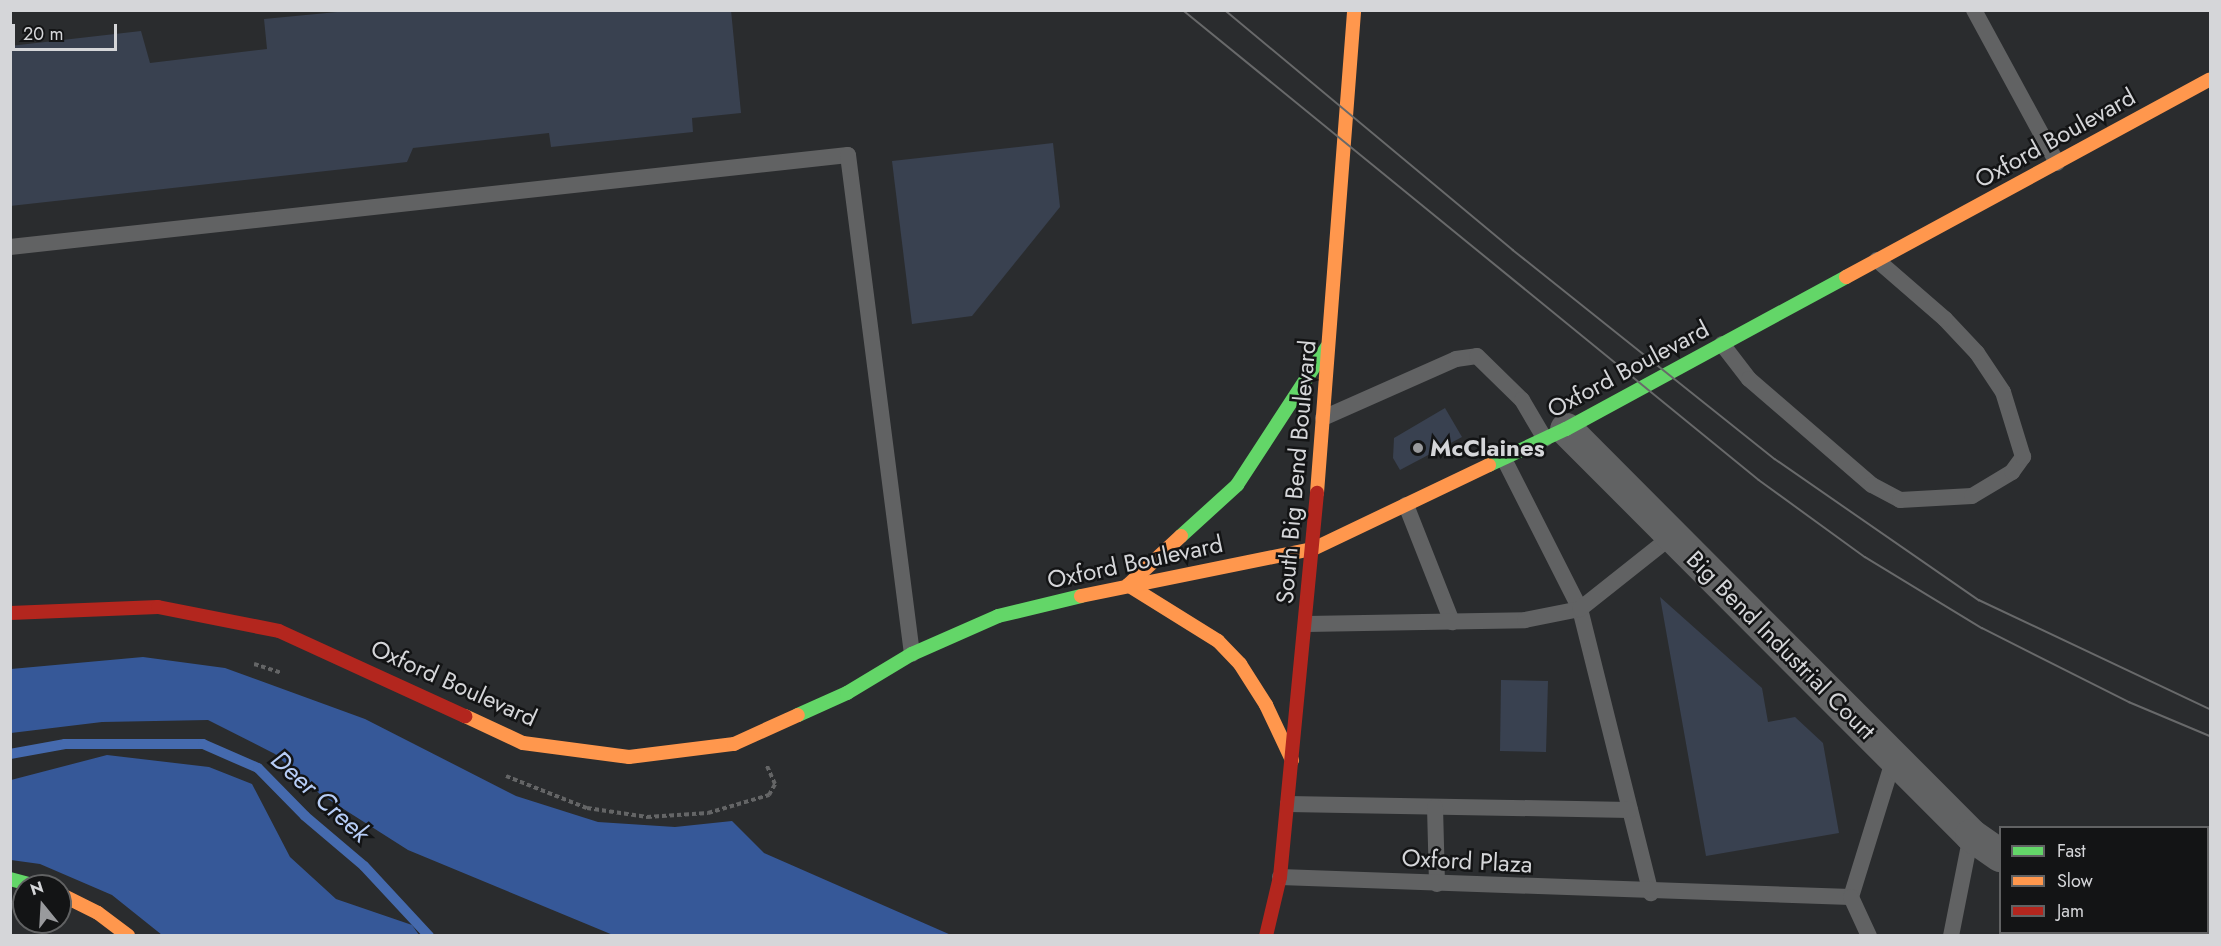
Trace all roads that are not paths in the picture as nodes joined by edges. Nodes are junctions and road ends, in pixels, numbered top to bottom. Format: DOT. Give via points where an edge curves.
graph roads {
  1 [pos="1354,10"];
  2 [pos="1974,10"];
  3 [pos="2211,79"];
  4 [pos="2057,163"];
  5 [pos="10,247"];
  6 [pos="1877,260"];
  7 [pos="1722,344"];
  8 [pos="1329,345"];
  9 [pos="1323,418"];
  10 [pos="1556,434"];
  11 [pos="1504,459"];
  12 [pos="1406,506"];
  13 [pos="1672,536"];
  14 [pos="1313,549"];
  15 [pos="1128,585"];
  16 [pos="1580,609"];
  17 [pos="10,613"];
  18 [pos="1452,622"];
  19 [pos="1305,624"];
  20 [pos="912,654"];
  21 [pos="1894,758"];
  22 [pos="1292,760"];
  23 [pos="1288,804"];
  24 [pos="1435,807"];
  25 [pos="1630,810"];
  26 [pos="1971,835"];
  27 [pos="1999,854"];
  28 [pos="1280,877"];
  29 [pos="1437,884"];
  30 [pos="1651,893"];
  31 [pos="1851,897"];
  32 [pos="72,900"];
  33 [pos="128,936"];
  34 [pos="1266,936"];
  35 [pos="1869,936"];
  36 [pos="1951,936"];
  1 -- 8 [label="street, South Big Bend Boulevard"];
  2 -- 4 [label="lane"];
  3 -- 4 [label="street, Oxford Boulevard"];
  4 -- 6 [label="street, Oxford Boulevard"];
  5 -- 20 [label="lane" via="848,155"];
  6 -- 7 [label="street, Oxford Boulevard"];
  6 -- 7 [label="lane" via="1977,353 2003,392 2023,457 2012,472 1972,496 1900,500 1872,485 1749,378"];
  7 -- 10 [label="street, Oxford Boulevard"];
  8 -- 9 [label="street, South Big Bend Boulevard"];
  8 -- 15 [label="street" via="1237,485"];
  9 -- 10 [label="lane" via="1456,359 1477,356"];
  9 -- 14 [label="street, South Big Bend Boulevard"];
  10 -- 11 [label="street, Oxford Boulevard"];
  10 -- 13 [label="street, Big Bend Industrial Court"];
  11 -- 12 [label="street, Oxford Boulevard"];
  11 -- 16 [label="lane"];
  12 -- 14 [label="street, Oxford Boulevard"];
  12 -- 18 [label="lane"];
  13 -- 16 [label="lane"];
  13 -- 21 [label="street, Big Bend Industrial Court"];
  14 -- 15 [label="street, Oxford Boulevard"];
  14 -- 19 [label="street, South Big Bend Boulevard"];
  15 -- 20 [label="street, Oxford Boulevard" via="998,616"];
  15 -- 22 [label="street" via="1225,649 1266,705"];
  16 -- 18 [label="lane" via="1525,620"];
  16 -- 25 [label="lane"];
  17 -- 20 [label="street, Oxford Boulevard" via="158,607 279,631 523,743 629,757 734,744 847,693"];
  18 -- 19 [label="lane"];
  19 -- 22 [label="street, South Big Bend Boulevard"];
  21 -- 26 [label="street, Big Bend Industrial Court"];
  21 -- 31 [label="lane"];
  22 -- 23 [label="street, South Big Bend Boulevard"];
  23 -- 24 [label="lane"];
  23 -- 28 [label="street, South Big Bend Boulevard"];
  24 -- 25 [label="lane"];
  24 -- 29 [label="lane"];
  25 -- 30 [label="lane"];
  26 -- 27 [label="street, Big Bend Industrial Court"];
  26 -- 36 [label="lane"];
  28 -- 29 [label="lane, Oxford Plaza"];
  28 -- 34 [label="street, South Big Bend Boulevard"];
  29 -- 30 [label="lane, Oxford Plaza"];
  30 -- 31 [label="lane, Oxford Plaza"];
  31 -- 35 [label="lane"];
  32 -- 33 [label="street" via="98,913"];
}
